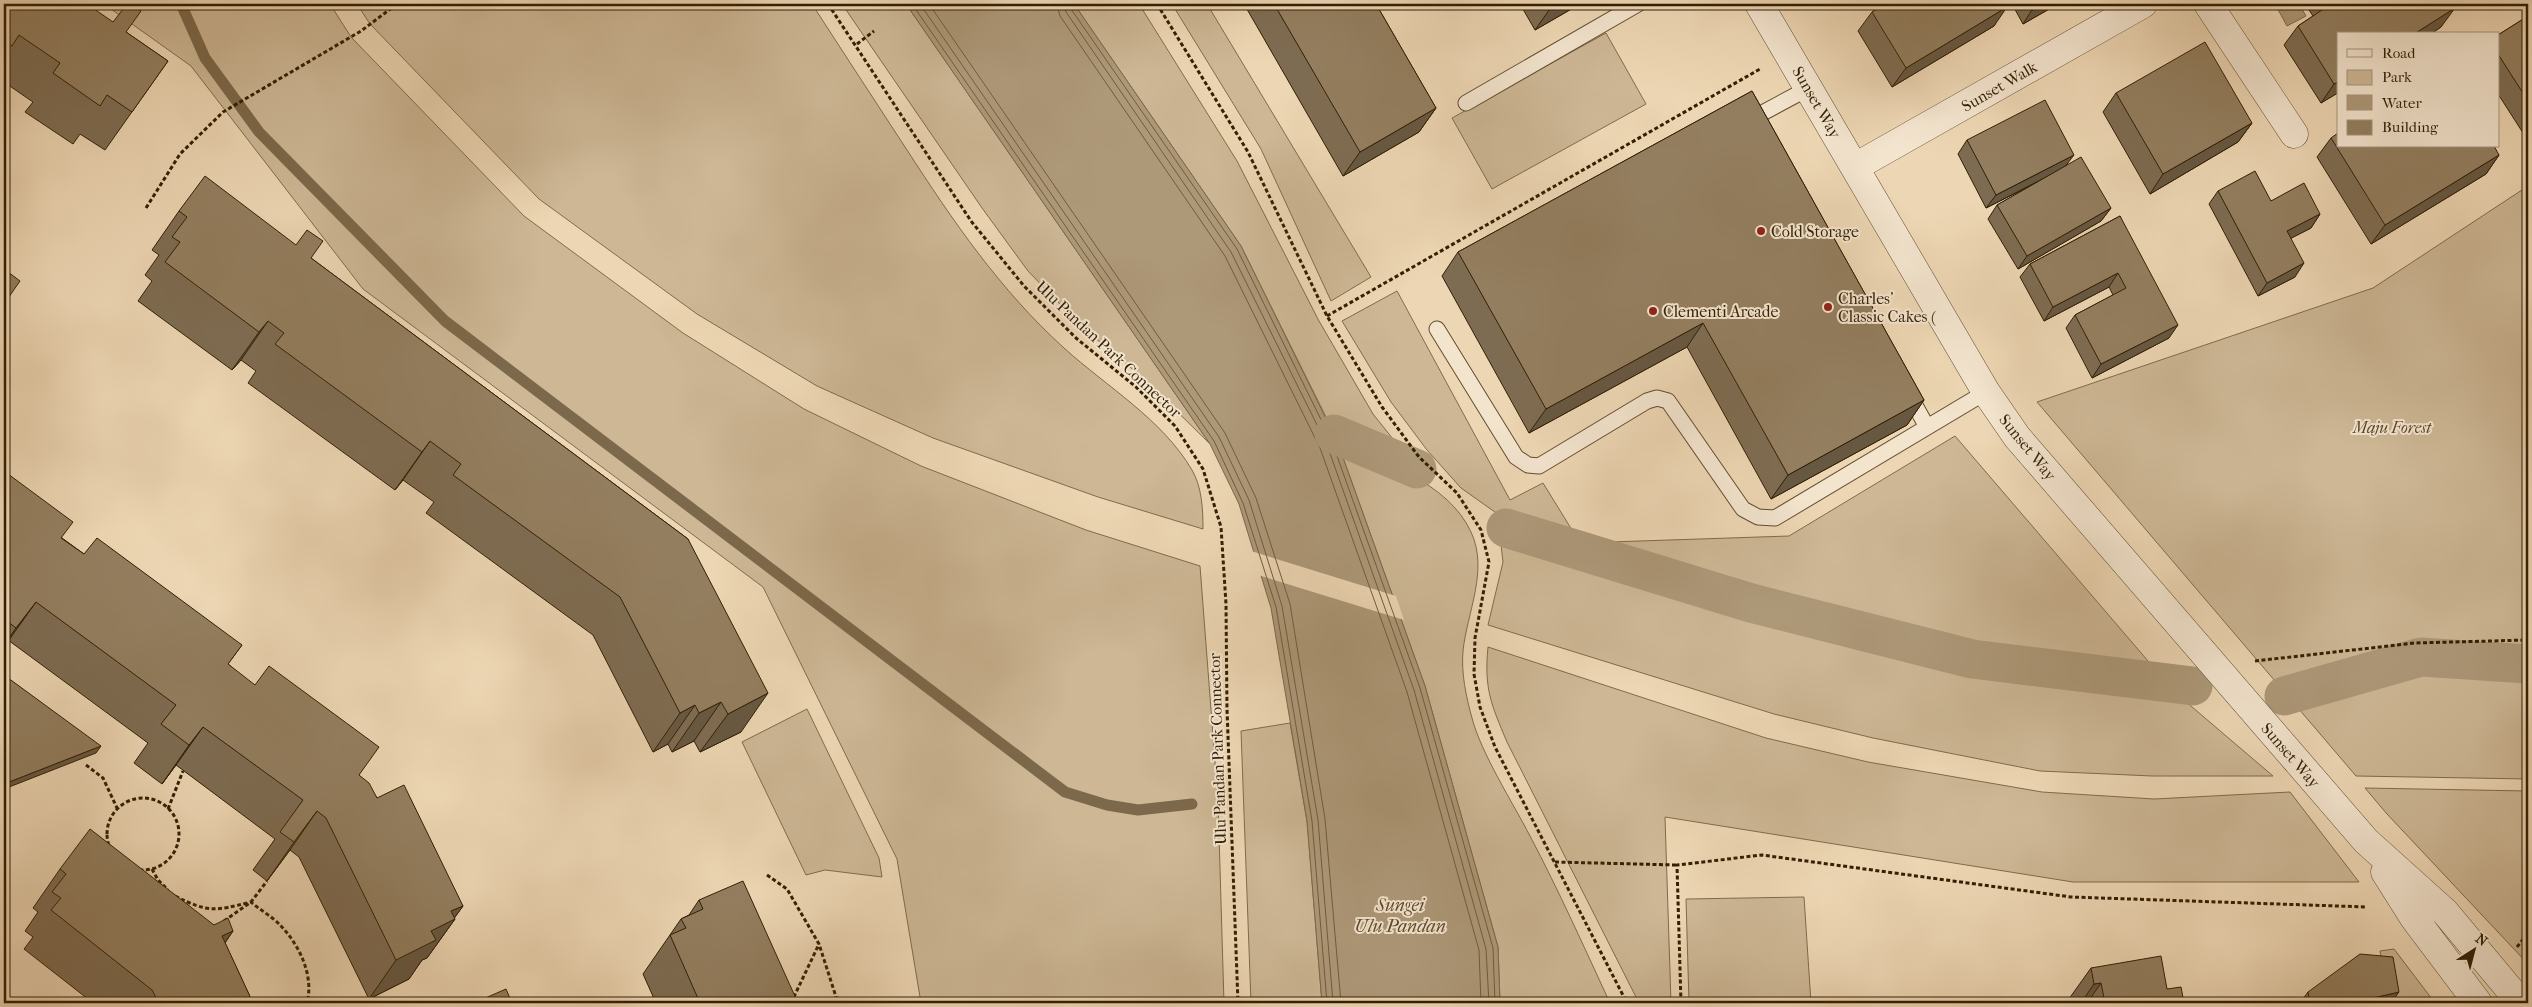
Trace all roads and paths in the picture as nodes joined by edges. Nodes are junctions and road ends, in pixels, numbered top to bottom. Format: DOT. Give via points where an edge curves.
graph roads {
  1 [pos="397,4"];
  2 [pos="828,4"];
  3 [pos="1157,4"];
  4 [pos="1638,4"];
  5 [pos="1759,4"];
  6 [pos="2143,4"];
  7 [pos="2208,4"];
  8 [pos="874,31"];
  9 [pos="857,44"];
  10 [pos="1763,67"];
  11 [pos="1809,88"];
  12 [pos="1466,103"];
  13 [pos="2294,134"];
  14 [pos="1763,135"];
  15 [pos="1855,167"];
  16 [pos="146,208"];
  17 [pos="1327,316"];
  18 [pos="1438,329"];
  19 [pos="1898,376"];
  20 [pos="1986,392"];
  21 [pos="1928,427"];
  22 [pos="2528,640"];
  23 [pos="2254,661"];
  24 [pos="86,765"];
  25 [pos="183,771"];
  26 [pos="117,808"];
  27 [pos="168,809"];
  28 [pos="2366,841"];
  29 [pos="1555,862"];
  30 [pos="1678,865"];
  31 [pos="152,869"];
  32 [pos="767,876"];
  33 [pos="267,881"];
  34 [pos="250,902"];
  35 [pos="2405,904"];
  36 [pos="220,923"];
  37 [pos="819,944"];
  38 [pos="307,1003"];
  39 [pos="791,1003"];
  40 [pos="838,1003"];
  41 [pos="1238,1003"];
  42 [pos="1627,1003"];
  43 [pos="1681,1003"];
  44 [pos="2478,1003"];
  45 [pos="2521,1003"];
  1 -- 16 [label="path" via="224,112 180,154"];
  2 -- 9 [label="path, Ulu Pandan Park Connector"];
  3 -- 17 [label="path" via="1248,152"];
  4 -- 12 [label="lane"];
  5 -- 11 [label="street, Sunset Way"];
  6 -- 15 [label="street, Sunset Walk"];
  7 -- 13 [label="street"];
  8 -- 9 [label="path"];
  9 -- 41 [label="path, Ulu Pandan Park Connector" via="971,221 1000,257 1076,338 1136,387 1175,426 1203,469 1221,526"];
  10 -- 17 [label="path"];
  11 -- 14 [label="lane" via="1753,118"];
  11 -- 15 [label="street, Sunset Way"];
  15 -- 20 [label="street, Sunset Way"];
  17 -- 29 [label="path" via="1382,407 1419,457 1457,494 1481,530 1489,562 1475,638 1474,674 1480,707 1495,747"];
  18 -- 21 [label="lane" via="1516,457 1528,465 1539,466 1657,398 1668,401 1743,509 1758,517 1775,518"];
  19 -- 21 [label="lane"];
  20 -- 21 [label="lane"];
  20 -- 28 [label="street, Sunset Way" via="2018,437"];
  22 -- 23 [label="path" via="2415,643"];
  24 -- 26 [label="path" via="103,778"];
  25 -- 27 [label="path"];
  26 -- 27 [label="path" via="134,799 152,799"];
  26 -- 31 [label="path" via="108,824 108,843 117,859 133,869"];
  27 -- 31 [label="path" via="178,825 178,844 168,860"];
  28 -- 35 [label="street, Sunset Way"];
  28 -- 45 [label="street, Sunset Way" via="2445,912"];
  29 -- 30 [label="path"];
  29 -- 42 [label="path"];
  30 -- 35 [label="path" via="1762,855 2071,897 2359,908"];
  30 -- 43 [label="path"];
  31 -- 34 [label="path" via="158,880 174,895 201,908 223,909"];
  32 -- 37 [label="path" via="787,889"];
  33 -- 34 [label="path"];
  34 -- 36 [label="path"];
  34 -- 38 [label="path" via="281,925 299,949 308,974"];
  35 -- 44 [label="street, Sunset Way"];
  37 -- 39 [label="path"];
  37 -- 40 [label="path"];
}
